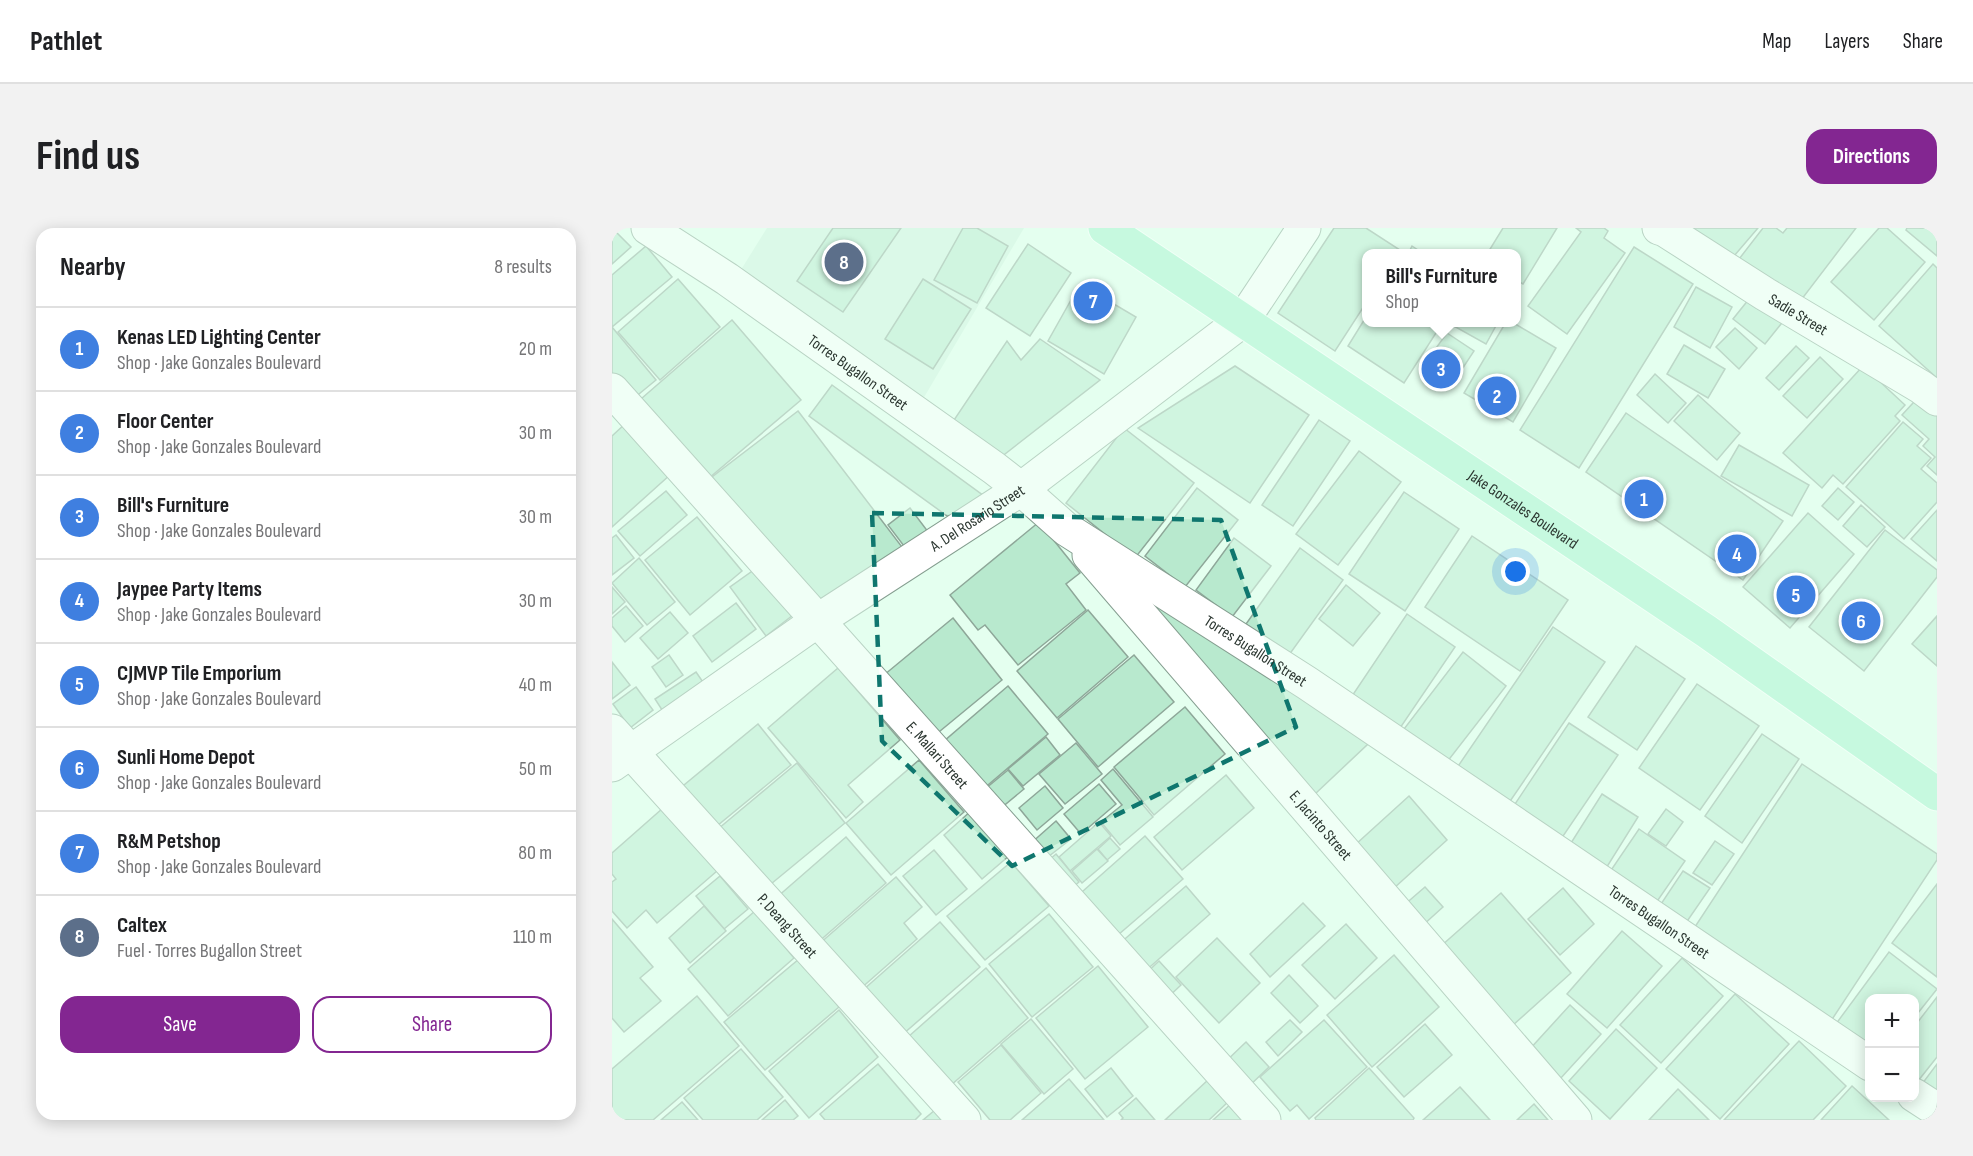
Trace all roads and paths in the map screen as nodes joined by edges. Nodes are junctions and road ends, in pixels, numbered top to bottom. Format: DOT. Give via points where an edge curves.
graph roads {
  1 [pos="648,228"];
  2 [pos="1106,228"];
  3 [pos="1304,228"];
  4 [pos="1659,228"];
  5 [pos="1243,320"];
  6 [pos="612,390"];
  7 [pos="1937,399"];
  8 [pos="1021,489"];
  9 [pos="1066,529"];
  10 [pos="817,621"];
  11 [pos="618,749"];
  12 [pos="1937,794"];
  13 [pos="1865,1061"];
  14 [pos="1919,1098"];
  15 [pos="1937,1110"];
  16 [pos="964,1120"];
  17 [pos="1264,1120"];
  18 [pos="1575,1120"];
  1 -- 8 [label="street, Torres Bugallon Street"];
  2 -- 5 [label="main road, Jake Gonzales Boulevard"];
  3 -- 5 [label="street, A. Del Rosario Street"];
  4 -- 7 [label="street, Sadie Street"];
  5 -- 8 [label="street, A. Del Rosario Street"];
  5 -- 12 [label="main road, Jake Gonzales Boulevard" via="1706,631"];
  6 -- 10 [label="street, E. Mallari Street"];
  8 -- 9 [label="street, Torres Bugallon Street"];
  8 -- 10 [label="street, A. Del Rosario Street"];
  9 -- 13 [label="street, Torres Bugallon Street" via="1307,683"];
  9 -- 18 [label="street, E. Jacinto Street"];
  10 -- 11 [label="street, A. Del Rosario Street"];
  10 -- 17 [label="street, E. Mallari Street"];
  11 -- 16 [label="street, P. Deang Street"];
  14 -- 15 [label="street"];
}
